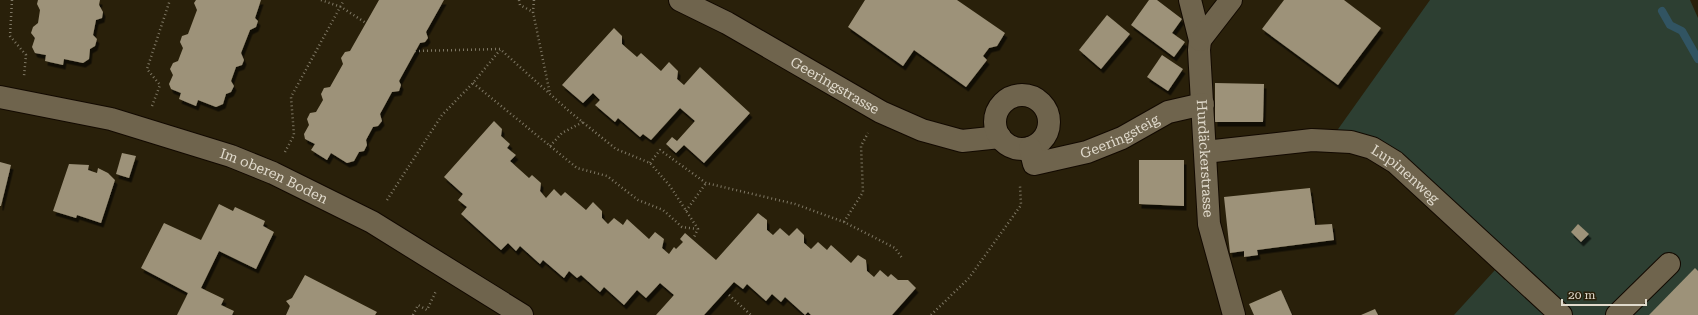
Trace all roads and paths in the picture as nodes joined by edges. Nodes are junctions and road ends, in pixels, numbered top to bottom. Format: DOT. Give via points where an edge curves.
graph roads {
  1 [pos="12,0"];
  2 [pos="170,0"];
  3 [pos="321,0"];
  4 [pos="344,0"];
  5 [pos="519,0"];
  6 [pos="534,0"];
  7 [pos="680,0"];
  8 [pos="1190,0"];
  9 [pos="1231,0"];
  10 [pos="341,7"];
  11 [pos="533,12"];
  12 [pos="366,23"];
  13 [pos="1200,40"];
  14 [pos="500,50"];
  15 [pos="415,52"];
  16 [pos="25,72"];
  17 [pos="473,83"];
  18 [pos="550,94"];
  19 [pos="0,97"];
  20 [pos="154,100"];
  21 [pos="1203,104"];
  22 [pos="881,112"];
  23 [pos="583,122"];
  24 [pos="1000,137"];
  25 [pos="550,146"];
  26 [pos="286,151"];
  27 [pos="1205,152"];
  28 [pos="1032,156"];
  29 [pos="650,163"];
  30 [pos="706,183"];
  31 [pos="1020,183"];
  32 [pos="385,204"];
  33 [pos="686,211"];
  34 [pos="844,222"];
  35 [pos="698,229"];
  36 [pos="693,239"];
  37 [pos="902,258"];
  38 [pos="1669,264"];
  39 [pos="434,294"];
  40 [pos="729,296"];
  41 [pos="413,315"];
  42 [pos="522,315"];
  43 [pos="751,315"];
  44 [pos="931,315"];
  45 [pos="1234,315"];
  46 [pos="1561,315"];
  47 [pos="1616,315"];
  1 -- 16 [label="path" via="10,36 26,55"];
  2 -- 20 [label="path" via="147,69 160,85"];
  3 -- 10 [label="path"];
  4 -- 10 [label="path"];
  5 -- 11 [label="path" via="520,5"];
  6 -- 11 [label="path"];
  7 -- 22 [label="street, Geeringstrasse" via="727,23"];
  8 -- 13 [label="street, Hurdäckerstrasse"];
  9 -- 13 [label="street"];
  10 -- 12 [label="path"];
  10 -- 26 [label="path" via="292,97 294,135"];
  11 -- 18 [label="path"];
  13 -- 21 [label="street, Hurdäckerstrasse"];
  14 -- 15 [label="path"];
  14 -- 17 [label="path"];
  14 -- 18 [label="path"];
  17 -- 25 [label="path"];
  17 -- 32 [label="path" via="442,115"];
  18 -- 23 [label="path"];
  19 -- 42 [label="street, Im oberen Boden" via="111,119 231,156 273,173 372,222"];
  21 -- 27 [label="street, Hurdäckerstrasse"];
  21 -- 28 [label="street, Geeringsteig" via="1168,112 1122,138 1086,152"];
  22 -- 24 [label="street, Geeringstrasse" via="922,130 962,141"];
  22 -- 34 [label="path" via="861,146 863,192"];
  23 -- 25 [label="path" via="562,133"];
  23 -- 29 [label="path" via="616,149"];
  24 -- 28 [label="street" via="1012,147"];
  24 -- 28 [label="street" via="996,115 1001,105 1010,98 1020,95 1032,97 1041,103 1047,112 1049,123 1046,134"];
  25 -- 35 [label="path" via="577,168 607,176 638,200 663,210 682,226"];
  27 -- 45 [label="street, Hurdäckerstrasse" via="1209,224"];
  27 -- 46 [label="street, Lupinenweg" via="1312,140 1351,142 1372,148 1395,162"];
  29 -- 30 [label="path" via="660,150"];
  29 -- 33 [label="path" via="670,186"];
  30 -- 33 [label="path"];
  30 -- 34 [label="path" via="795,204"];
  31 -- 44 [label="path" via="1021,205 969,278"];
  33 -- 35 [label="path"];
  34 -- 37 [label="path" via="894,248"];
  35 -- 36 [label="path"];
  38 -- 47 [label="street"];
  39 -- 41 [label="path" via="427,310 418,305"];
  40 -- 43 [label="path"];
}
